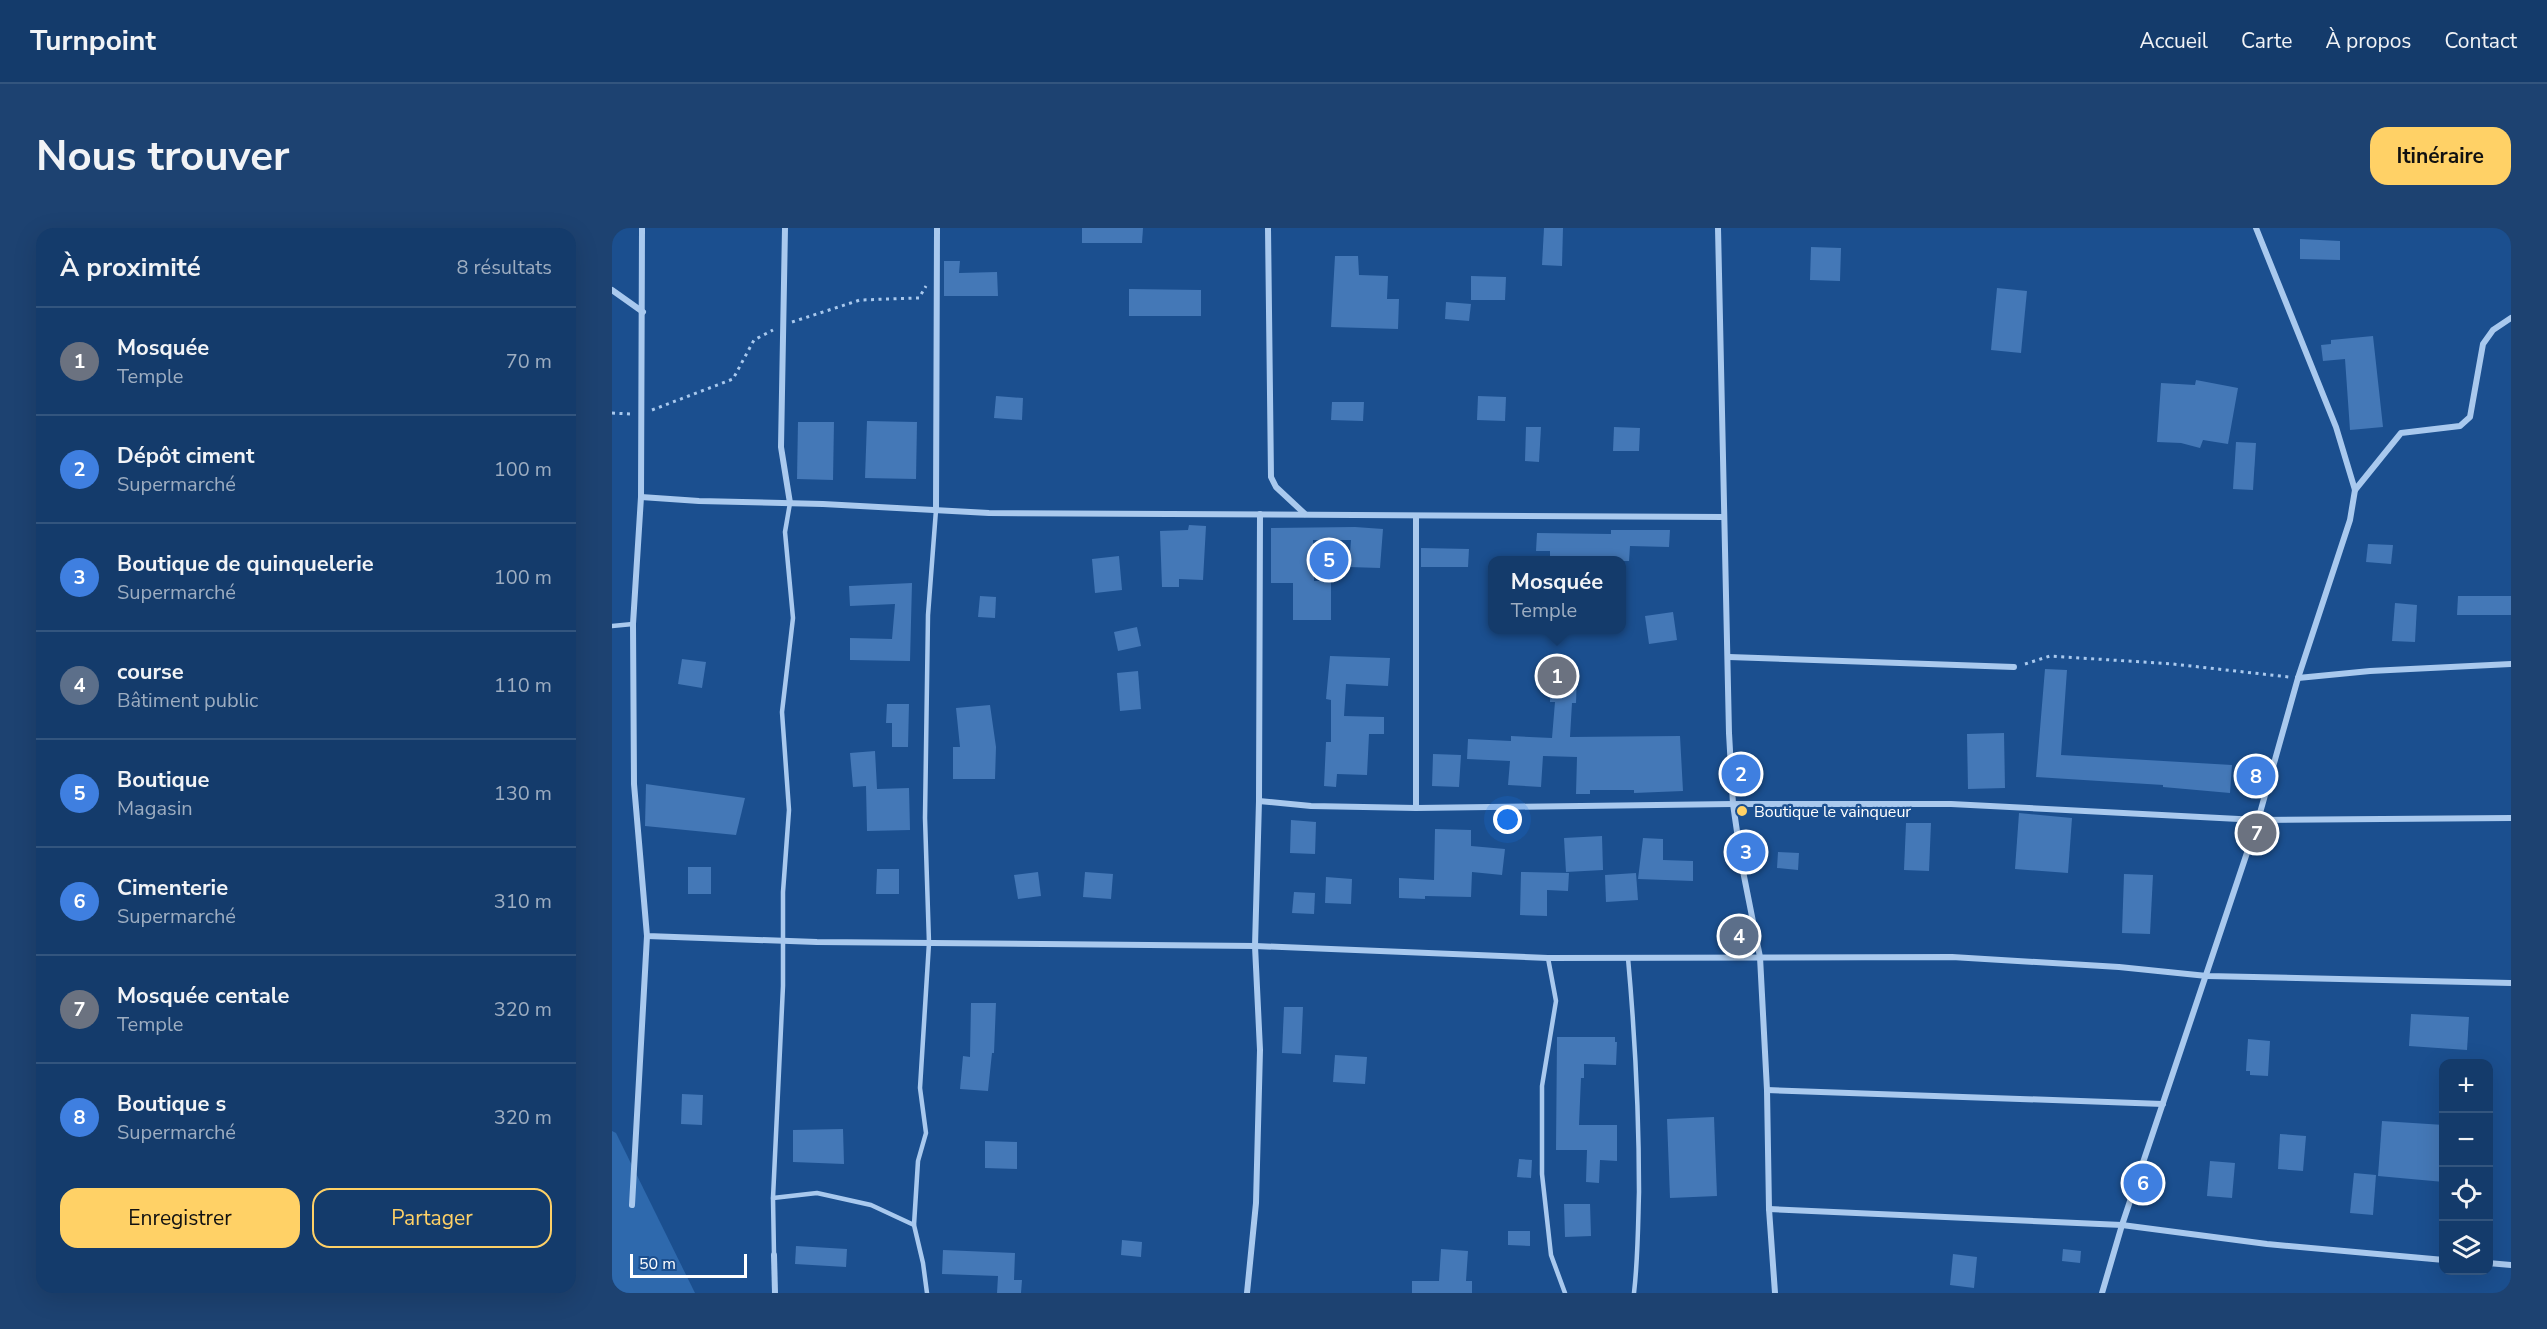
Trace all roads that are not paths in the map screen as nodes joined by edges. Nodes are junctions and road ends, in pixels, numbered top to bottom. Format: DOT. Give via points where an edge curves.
graph roads {
  1 [pos="642,228"];
  2 [pos="785,228"];
  3 [pos="938,228"];
  4 [pos="1268,228"];
  5 [pos="1718,228"];
  6 [pos="2256,228"];
  7 [pos="612,290"];
  8 [pos="643,312"];
  9 [pos="2511,318"];
  10 [pos="2355,490"];
  11 [pos="641,497"];
  12 [pos="790,503"];
  13 [pos="936,510"];
  14 [pos="1260,514"];
  15 [pos="1305,515"];
  16 [pos="1416,516"];
  17 [pos="1724,517"];
  18 [pos="633,624"];
  19 [pos="612,626"];
  20 [pos="1729,657"];
  21 [pos="2511,664"];
  22 [pos="2014,667"];
  23 [pos="2298,678"];
  24 [pos="1259,801"];
  25 [pos="1733,804"];
  26 [pos="1416,808"];
  27 [pos="2511,818"];
  28 [pos="2258,820"];
  29 [pos="647,936"];
  30 [pos="783,940"];
  31 [pos="929,943"];
  32 [pos="1255,946"];
  33 [pos="1760,957"];
  34 [pos="1548,958"];
  35 [pos="1628,958"];
  36 [pos="2207,976"];
  37 [pos="2511,983"];
  38 [pos="1767,1090"];
  39 [pos="2163,1104"];
  40 [pos="773,1198"];
  41 [pos="632,1204"];
  42 [pos="1769,1209"];
  43 [pos="914,1225"];
  44 [pos="2122,1225"];
  45 [pos="774,1255"];
  46 [pos="2439,1260"];
  47 [pos="2493,1263"];
  48 [pos="2511,1265"];
  49 [pos="775,1293"];
  50 [pos="927,1293"];
  51 [pos="1248,1293"];
  52 [pos="1566,1293"];
  53 [pos="1634,1293"];
  54 [pos="1775,1293"];
  55 [pos="2102,1293"];
  1 -- 8 [label="street"];
  2 -- 12 [label="street" via="781,447"];
  3 -- 13 [label="street"];
  4 -- 15 [label="street" via="1271,477"];
  5 -- 17 [label="street"];
  6 -- 10 [label="street" via="2336,427"];
  7 -- 8 [label="street"];
  8 -- 11 [label="street"];
  9 -- 10 [label="street" via="2493,330 2483,344 2470,417 2460,426 2401,434"];
  10 -- 23 [label="street" via="2350,520"];
  11 -- 12 [label="street"];
  11 -- 18 [label="street"];
  12 -- 13 [label="street"];
  12 -- 30 [label="lane" via="785,532 793,618 782,712 789,810"];
  13 -- 14 [label="street"];
  13 -- 31 [label="lane" via="928,615 925,818"];
  14 -- 15 [label="street"];
  14 -- 24 [label="street"];
  15 -- 16 [label="street"];
  16 -- 17 [label="street"];
  16 -- 26 [label="street"];
  17 -- 20 [label="street"];
  18 -- 19 [label="lane"];
  18 -- 29 [label="street" via="634,784"];
  20 -- 22 [label="street"];
  20 -- 25 [label="street"];
  21 -- 23 [label="street"];
  23 -- 28 [label="street"];
  24 -- 26 [label="street"];
  24 -- 32 [label="street"];
  25 -- 26 [label="street"];
  25 -- 28 [label="street" via="1951,804"];
  25 -- 33 [label="street"];
  27 -- 28 [label="street"];
  28 -- 36 [label="street"];
  29 -- 30 [label="street"];
  29 -- 41 [label="street"];
  30 -- 31 [label="street"];
  30 -- 40 [label="lane"];
  31 -- 32 [label="street"];
  31 -- 43 [label="lane" via="921,1088 926,1133 918,1161"];
  32 -- 34 [label="street"];
  32 -- 51 [label="street" via="1260,1050 1256,1203"];
  33 -- 35 [label="street"];
  33 -- 36 [label="street" via="1952,957"];
  33 -- 38 [label="street"];
  34 -- 35 [label="street"];
  34 -- 52 [label="lane" via="1556,1001 1542,1086 1542,1174 1551,1255"];
  35 -- 53 [label="lane" via="1639,1141 1638,1263"];
  36 -- 37 [label="street"];
  36 -- 39 [label="street"];
  38 -- 39 [label="street"];
  38 -- 42 [label="street"];
  39 -- 44 [label="street"];
  40 -- 43 [label="lane" via="818,1193 871,1205"];
  40 -- 45 [label="lane"];
  42 -- 44 [label="street"];
  42 -- 54 [label="street"];
  43 -- 50 [label="lane"];
  44 -- 46 [label="street" via="2267,1244"];
  44 -- 55 [label="street"];
  45 -- 49 [label="street"];
  47 -- 48 [label="street"];
}
